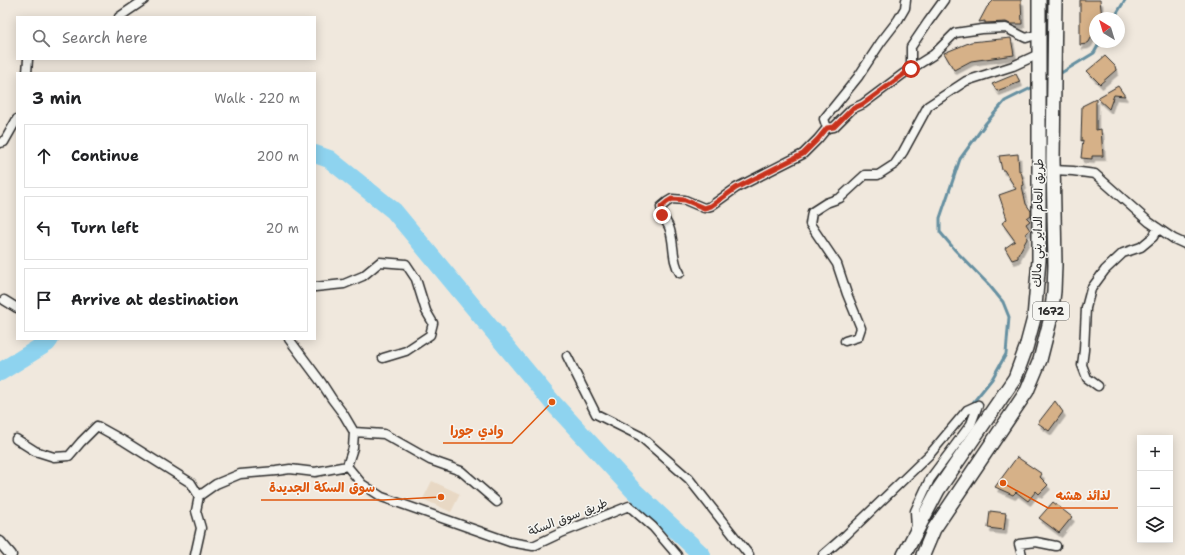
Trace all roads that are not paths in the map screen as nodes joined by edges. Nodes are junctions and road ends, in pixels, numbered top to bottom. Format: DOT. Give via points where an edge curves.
graph roads {
  1 [pos="144,0"];
  2 [pos="906,0"];
  3 [pos="944,0"];
  4 [pos="1039,0"];
  5 [pos="1055,0"];
  6 [pos="120,16"];
  7 [pos="1039,34"];
  8 [pos="1039,54"];
  9 [pos="28,60"];
  10 [pos="911,69"];
  11 [pos="27,72"];
  12 [pos="16,121"];
  13 [pos="827,128"];
  14 [pos="0,143"];
  15 [pos="1053,170"];
  16 [pos="1158,228"];
  17 [pos="1185,244"];
  18 [pos="680,273"];
  19 [pos="316,287"];
  20 [pos="4,300"];
  21 [pos="16,307"];
  22 [pos="290,340"];
  23 [pos="845,341"];
  24 [pos="567,356"];
  25 [pos="383,358"];
  26 [pos="1098,386"];
  27 [pos="354,432"];
  28 [pos="16,439"];
  29 [pos="347,466"];
  30 [pos="199,496"];
  31 [pos="497,502"];
  32 [pos="916,531"];
  33 [pos="0,542"];
  34 [pos="1056,546"];
  35 [pos="6,552"];
  36 [pos="195,555"];
  37 [pos="677,555"];
  38 [pos="749,555"];
  39 [pos="822,555"];
  40 [pos="904,555"];
  41 [pos="923,555"];
  42 [pos="1022,555"];
  1 -- 6 [label="street"];
  2 -- 13 [label="street" via="905,8 898,20 858,77 824,119"];
  3 -- 10 [label="street" via="911,47"];
  4 -- 7 [label="highway, طريق العام الداير بني مالك / 1672"];
  5 -- 15 [label="highway, طريق العام الداير بني مالك / 1672"];
  7 -- 8 [label="highway, طريق العام الداير بني مالك / 1672"];
  7 -- 10 [label="street" via="1026,38 1006,28 955,33 933,55"];
  8 -- 23 [label="street" via="1013,66 966,81 928,106 895,164 878,175 865,175 840,198 812,212 810,224 837,264 861,328 858,337"];
  8 -- 32 [label="highway, طريق العام الداير بني مالك / 1672" via="1039,260 1034,318 1015,378 938,490"];
  9 -- 11 [label="street"];
  10 -- 13 [label="street" via="863,104 852,109 834,127"];
  12 -- 14 [label="street" via="4,142"];
  13 -- 18 [label="street" via="803,154 736,188 711,206 704,208 685,200 672,199 661,207 672,239 675,267"];
  15 -- 16 [label="street" via="1095,174"];
  15 -- 41 [label="highway, طريق العام الداير بني مالك / 1672" via="1054,291 1040,360 1027,391 934,529"];
  16 -- 17 [label="street"];
  16 -- 26 [label="street" via="1153,237 1141,247 1123,253 1105,270 1091,289 1086,308 1082,365 1087,378"];
  19 -- 25 [label="street" via="344,284 363,276 380,262 406,264 416,279 426,311 433,323 430,335 406,351"];
  20 -- 21 [label="street"];
  22 -- 27 [label="street"];
  24 -- 38 [label="street" via="596,414 640,436 689,479"];
  27 -- 29 [label="street" via="353,448"];
  27 -- 31 [label="street" via="384,434 430,460 461,471"];
  28 -- 30 [label="street" via="35,451 54,457 69,456 97,426 124,440 191,483"];
  29 -- 30 [label="street" via="314,472 290,469 240,474 216,484"];
  29 -- 37 [label="street, طريق سوق السكة" via="362,484 382,497 510,542 533,546 629,506 653,527"];
  30 -- 36 [label="street" via="196,511 201,528"];
  32 -- 39 [label="street" via="915,511 930,479 971,424 978,405 967,410 930,454"];
  32 -- 40 [label="highway, طريق العام الداير بني مالك / 1672"];
  33 -- 35 [label="street"];
  34 -- 42 [label="street" via="1036,542 1019,544"];
}
